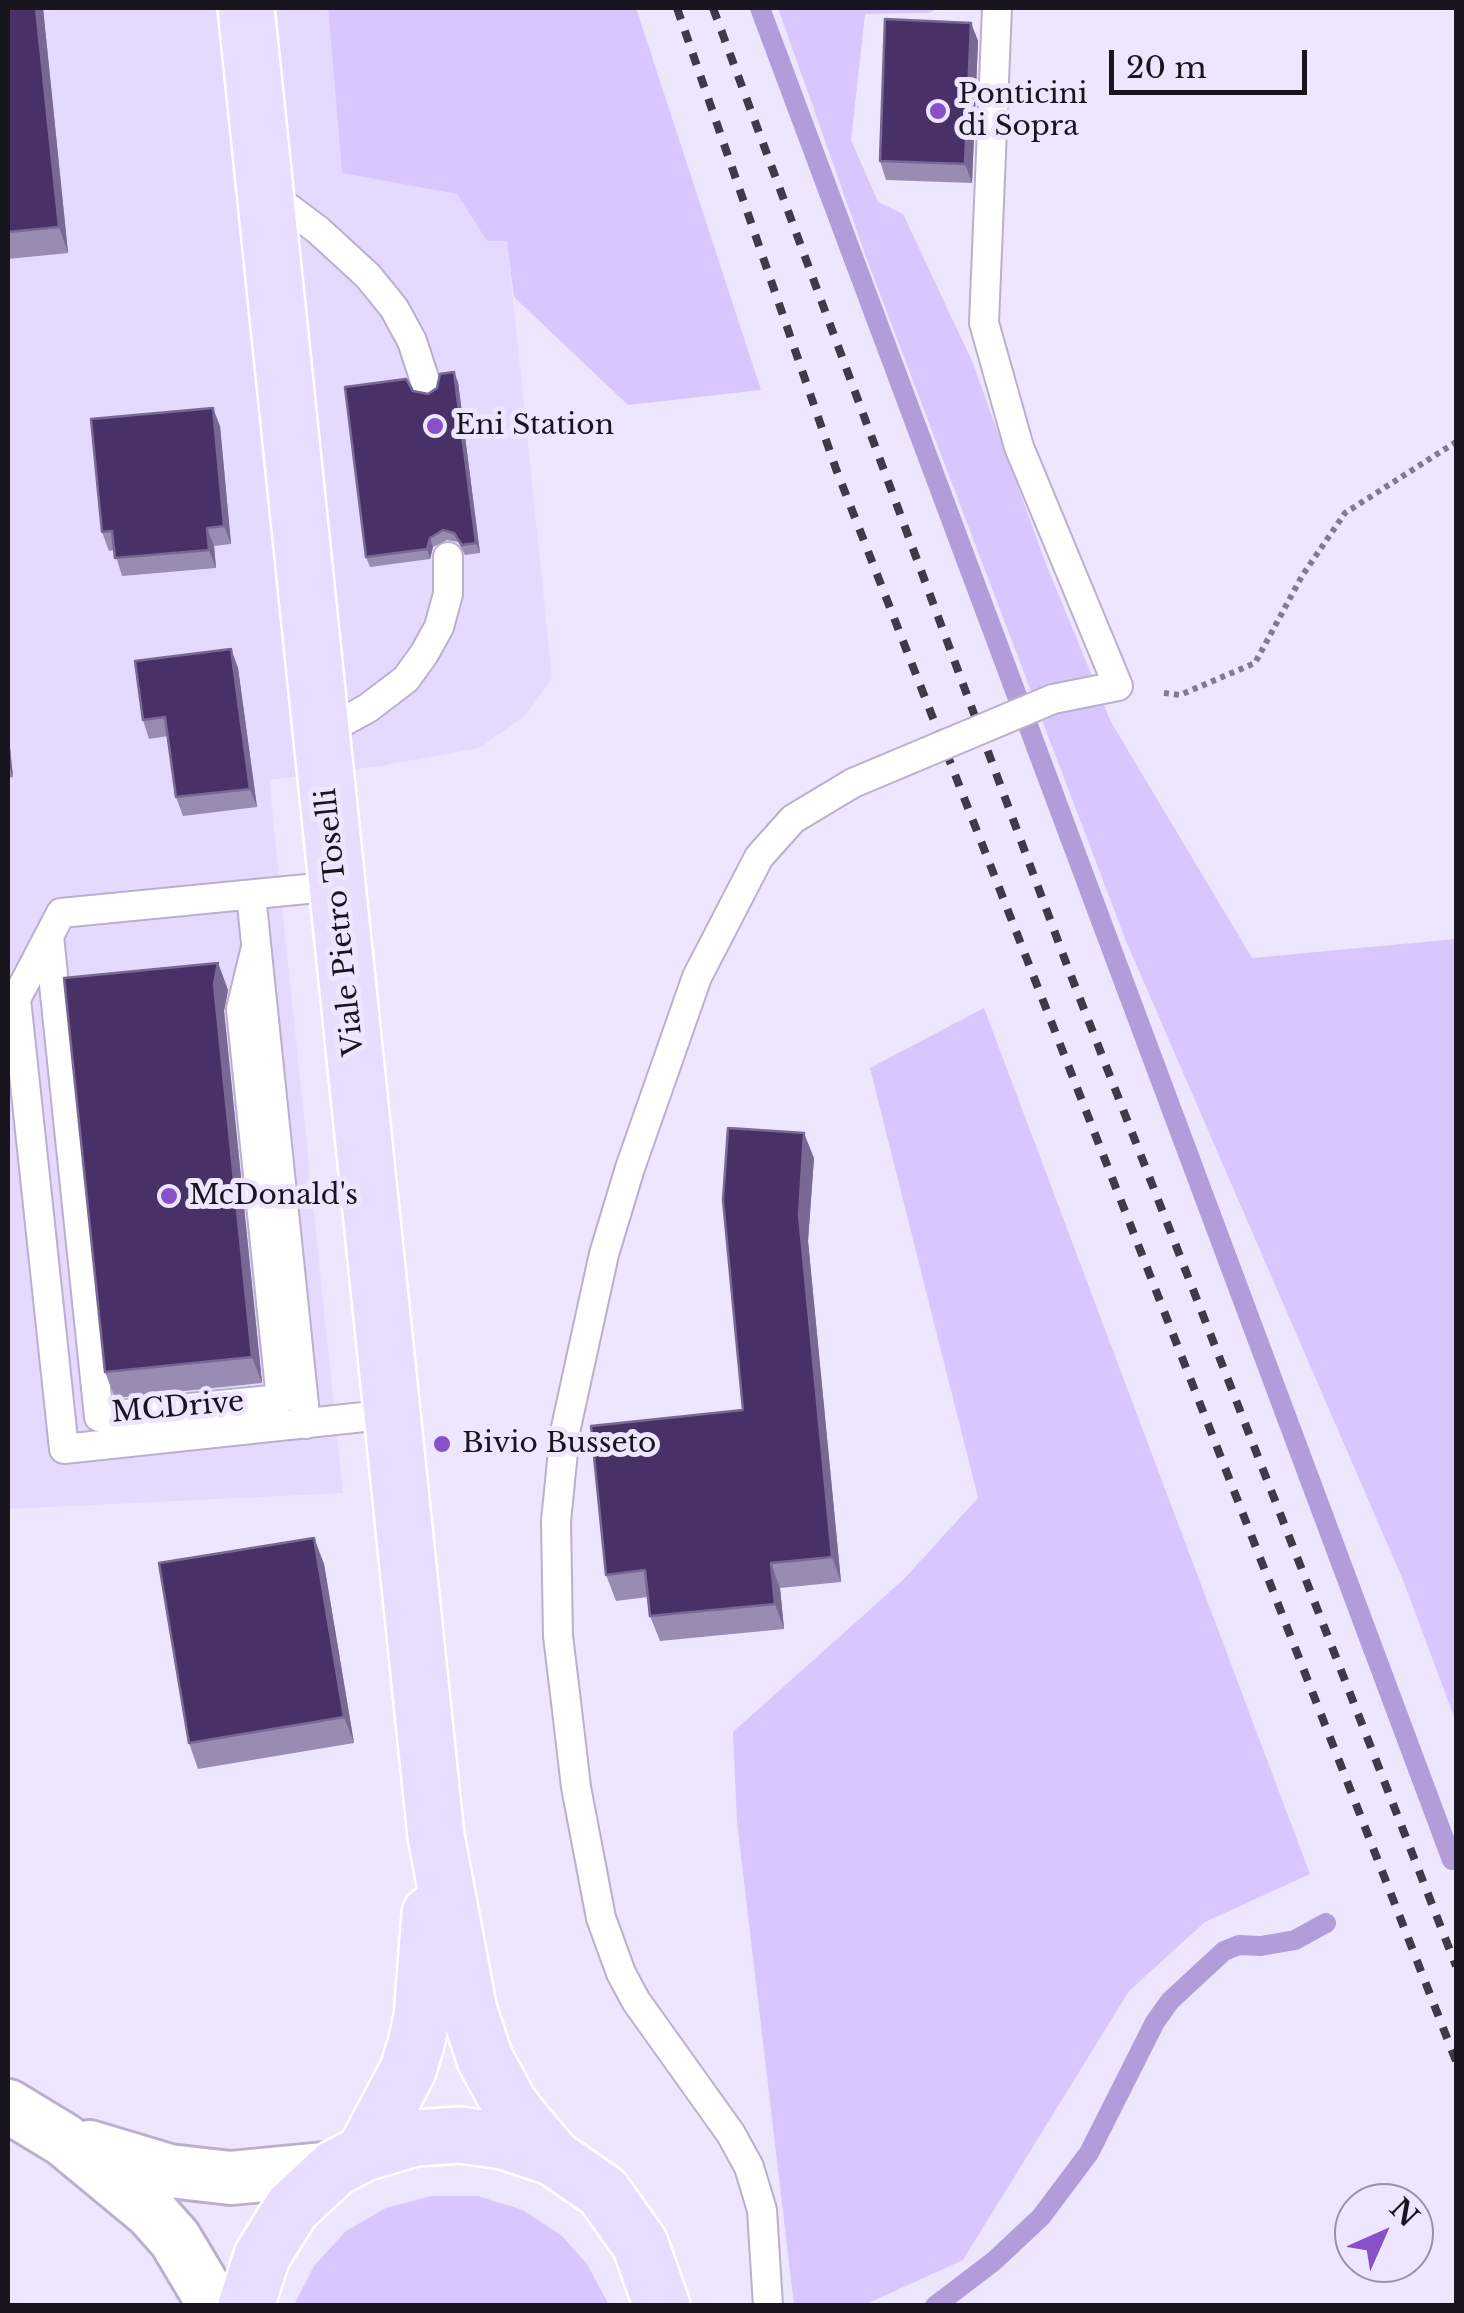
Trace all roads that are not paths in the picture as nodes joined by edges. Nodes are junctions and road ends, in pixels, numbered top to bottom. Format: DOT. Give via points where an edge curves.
graph roads {
  1 [pos="246,8"];
  2 [pos="997,8"];
  3 [pos="266,192"];
  4 [pos="427,387"];
  5 [pos="448,557"];
  6 [pos="321,734"];
  7 [pos="337,886"];
  8 [pos="251,894"];
  9 [pos="55,925"];
  10 [pos="256,947"];
  11 [pos="392,1414"];
  12 [pos="306,1424"];
  13 [pos="436,1836"];
  14 [pos="8,2106"];
  15 [pos="64,2140"];
  16 [pos="554,2158"];
  17 [pos="350,2161"];
  18 [pos="214,2306"];
  19 [pos="246,2306"];
  20 [pos="662,2306"];
  21 [pos="768,2306"];
  1 -- 3 [label="main road, Viale Pietro Toselli"];
  2 -- 21 [label="lane, bridge" via="984,323 1019,447 1118,686 1053,700 852,783 792,819 758,856 697,977 630,1168 565,1432 556,1521 564,1691 602,1918 636,2001 749,2166 762,2210"];
  3 -- 4 [label="lane" via="368,276 412,341"];
  3 -- 6 [label="main road, Viale Pietro Toselli"];
  5 -- 6 [label="lane" via="439,627 406,679"];
  6 -- 7 [label="main road, Viale Pietro Toselli"];
  7 -- 8 [label="lane"];
  7 -- 11 [label="main road, Viale Pietro Toselli"];
  8 -- 9 [label="lane"];
  8 -- 10 [label="lane"];
  9 -- 10 [label="lane, MCDrive" via="99,1417 281,1400 241,1009"];
  9 -- 12 [label="lane" via="16,999 64,1449"];
  10 -- 12 [label="lane"];
  11 -- 12 [label="lane"];
  11 -- 13 [label="main road, Viale Pietro Toselli"];
  13 -- 16 [label="main road, Viale Pietro Toselli" via="474,2033 508,2103"];
  13 -- 17 [label="main road, Viale Pietro Toselli" via="416,2044 408,2070"];
  14 -- 15 [label="street"];
  15 -- 17 [label="street" via="169,2171 215,2177 273,2176"];
  15 -- 18 [label="street" via="175,2238"];
  16 -- 17 [label="main road, Viale Pietro Toselli" via="460,2134 415,2138"];
  16 -- 20 [label="main road, Viale Pietro Toselli" via="602,2192 631,2231"];
  17 -- 19 [label="main road, Viale Pietro Toselli" via="310,2189 277,2229"];
}
